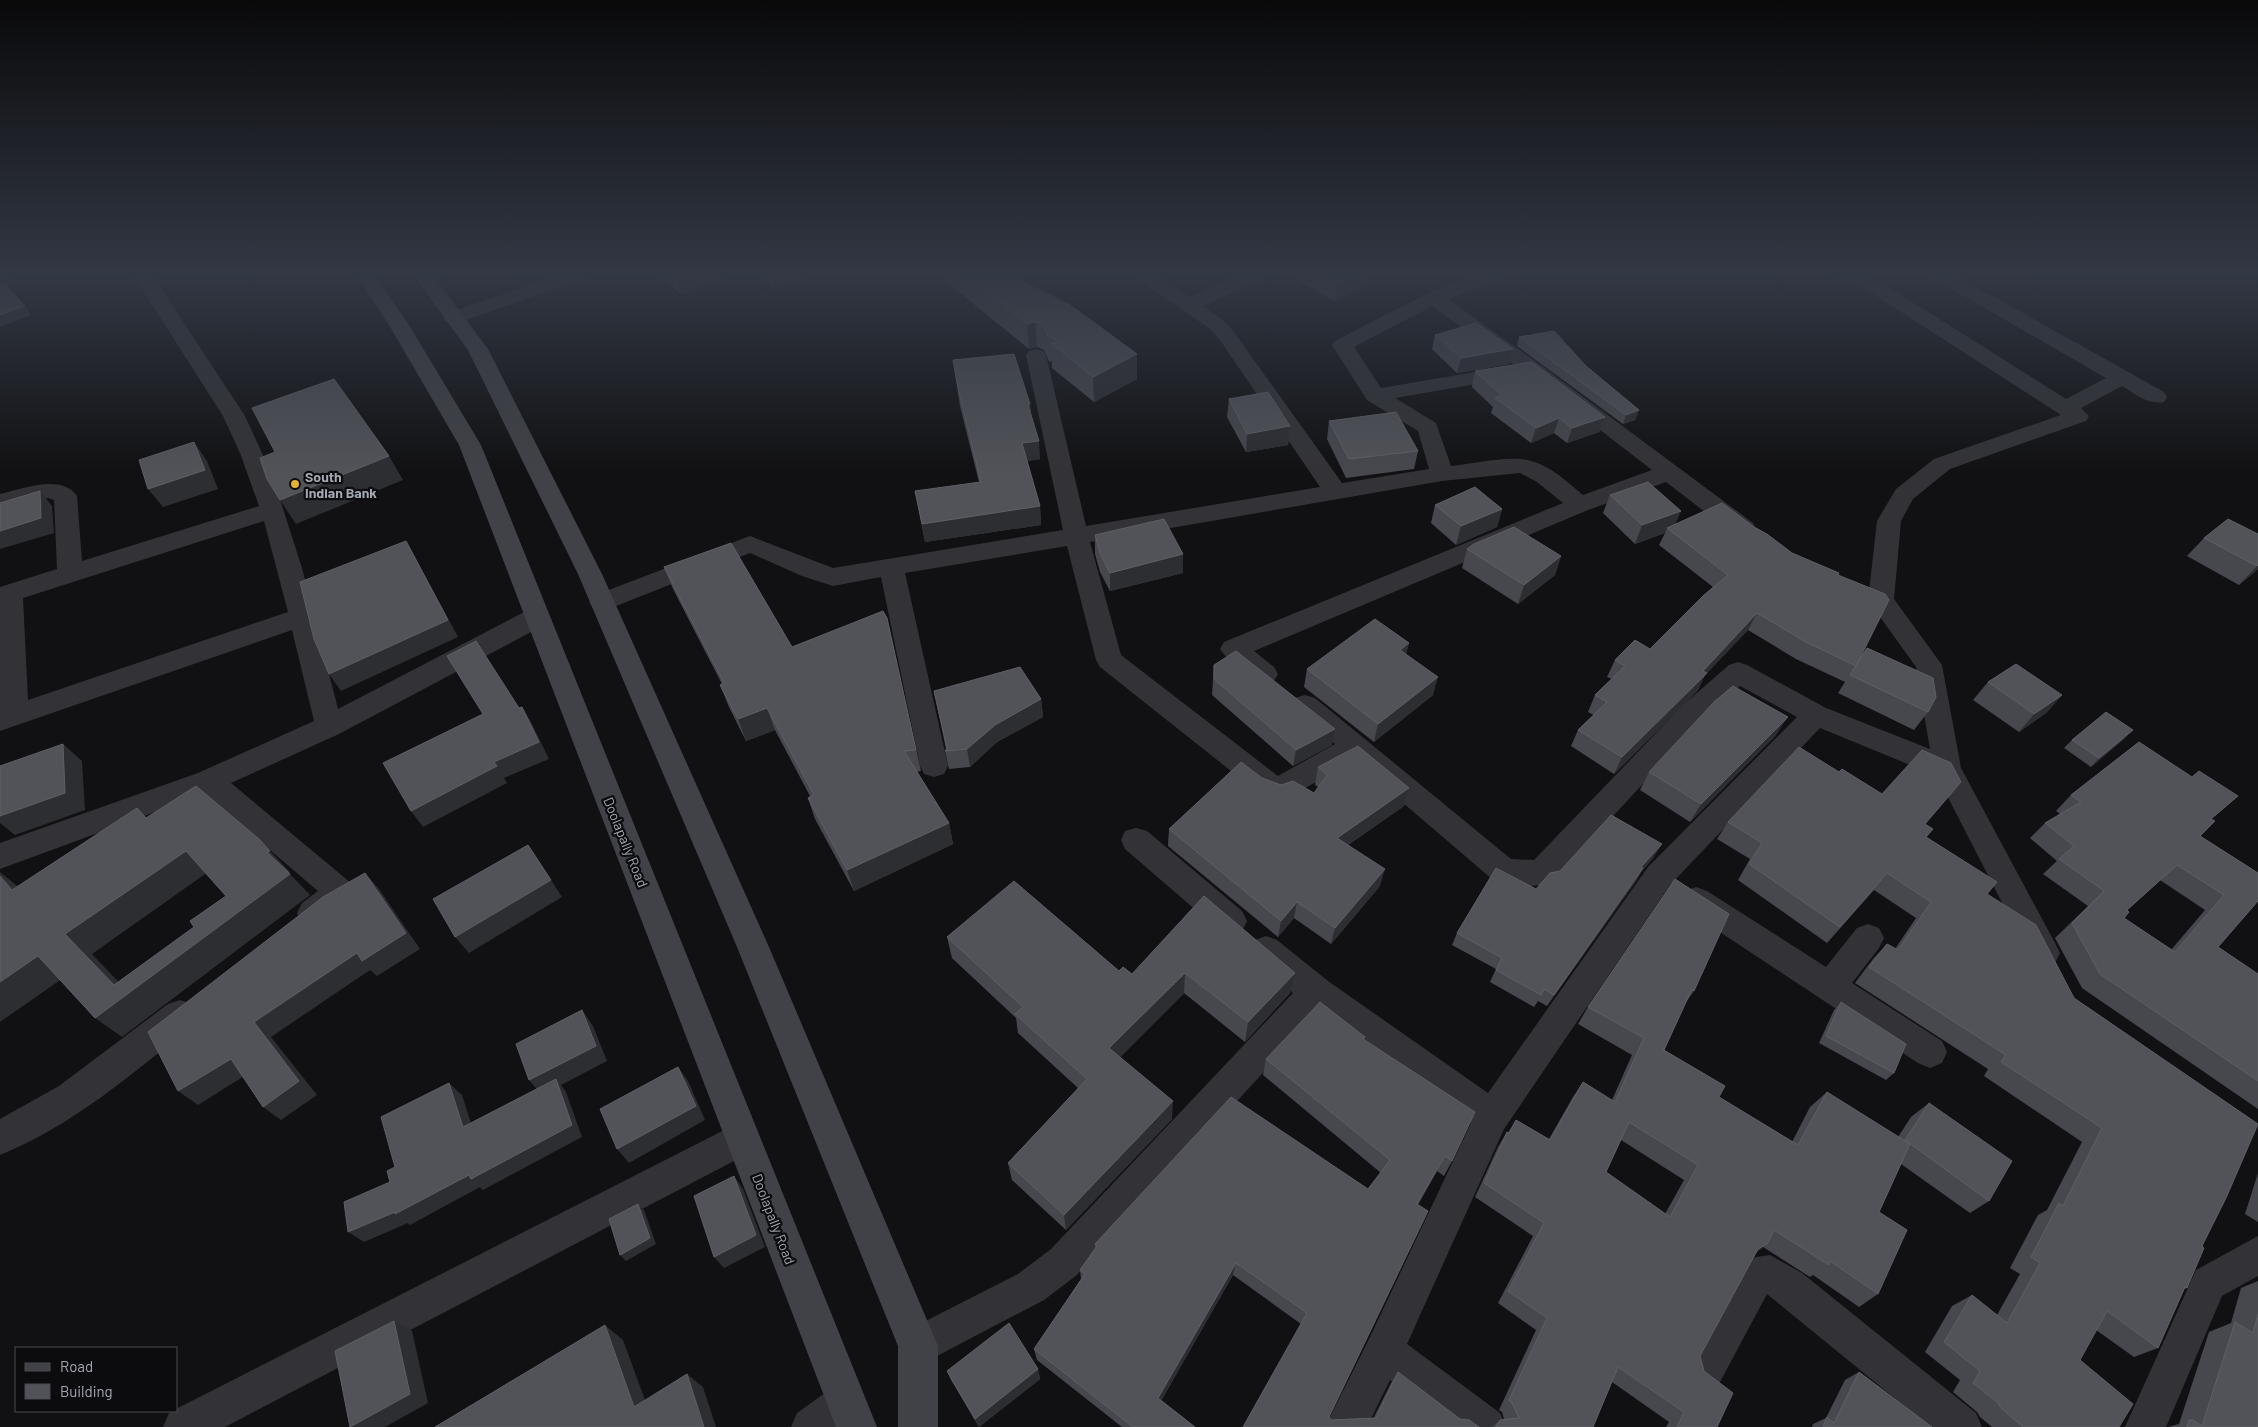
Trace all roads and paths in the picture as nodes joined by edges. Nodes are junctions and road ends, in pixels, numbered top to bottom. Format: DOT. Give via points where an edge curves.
graph roads {
  1 [pos="185,340"];
  2 [pos="408,340"];
  3 [pos="471,340"];
  4 [pos="1229,340"];
  5 [pos="1352,340"];
  6 [pos="1492,340"];
  7 [pos="1957,340"];
  8 [pos="2055,340"];
  9 [pos="1036,355"];
  10 [pos="1532,368"];
  11 [pos="2122,378"];
  12 [pos="1375,395"];
  13 [pos="2156,397"];
  14 [pos="2064,408"];
  15 [pos="1670,472"];
  16 [pos="1442,474"];
  17 [pos="1335,492"];
  18 [pos="0,502"];
  19 [pos="1580,504"];
  20 [pos="272,510"];
  21 [pos="1076,535"];
  22 [pos="1764,541"];
  23 [pos="891,568"];
  24 [pos="70,574"];
  25 [pos="5,595"];
  26 [pos="602,602"];
  27 [pos="301,617"];
  28 [pos="537,617"];
  29 [pos="1816,715"];
  30 [pos="8,718"];
  31 [pos="329,726"];
  32 [pos="1356,746"];
  33 [pos="934,766"];
  34 [pos="1947,768"];
  35 [pos="208,781"];
  36 [pos="1136,840"];
  37 [pos="0,856"];
  38 [pos="1659,876"];
  39 [pos="293,928"];
  40 [pos="1868,938"];
  41 [pos="2056,974"];
  42 [pos="1830,987"];
  43 [pos="1316,992"];
  44 [pos="201,999"];
  45 [pos="1930,1052"];
  46 [pos="1492,1117"];
  47 [pos="0,1138"];
  48 [pos="742,1138"];
  49 [pos="2258,1255"];
  50 [pos="918,1346"];
  51 [pos="1384,1352"];
  52 [pos="1706,1368"];
  53 [pos="852,1415"];
  54 [pos="184,1427"];
  55 [pos="811,1427"];
  56 [pos="918,1427"];
  57 [pos="1345,1427"];
  58 [pos="1486,1427"];
  59 [pos="1962,1427"];
  60 [pos="2145,1427"];
  1 -- 20 [label="street" via="234,416 262,478"];
  2 -- 28 [label="main road, Doolapally Road" via="470,445"];
  3 -- 26 [label="main road"];
  4 -- 17 [label="street"];
  5 -- 12 [label="street" via="1342,345"];
  6 -- 10 [label="street"];
  7 -- 14 [label="street"];
  8 -- 11 [label="street"];
  9 -- 21 [label="street"];
  10 -- 12 [label="street"];
  10 -- 15 [label="street"];
  11 -- 13 [label="street"];
  11 -- 14 [label="street"];
  12 -- 16 [label="street" via="1428,428"];
  14 -- 34 [label="street" via="2078,416 1942,464 1904,494 1889,520 1872,596 1929,665"];
  15 -- 19 [label="street"];
  15 -- 22 [label="street"];
  16 -- 17 [label="street"];
  16 -- 19 [label="street" via="1520,466 1532,468"];
  17 -- 21 [label="street"];
  18 -- 24 [label="street" via="49,490 65,496"];
  19 -- 32 [label="street" via="1233,649"];
  20 -- 24 [label="street"];
  20 -- 27 [label="street"];
  21 -- 23 [label="street"];
  21 -- 32 [label="street" via="1109,660 1270,786 1279,788"];
  23 -- 26 [label="street" via="833,577 750,544"];
  23 -- 33 [label="street"];
  24 -- 25 [label="street"];
  25 -- 30 [label="street"];
  26 -- 50 [label="main road" via="753,948"];
  27 -- 30 [label="street"];
  27 -- 31 [label="street"];
  28 -- 31 [label="street"];
  28 -- 48 [label="main road, Doolapally Road"];
  29 -- 32 [label="street" via="1738,672 1693,712 1541,873 1503,870"];
  29 -- 34 [label="street"];
  29 -- 38 [label="street"];
  31 -- 35 [label="street"];
  34 -- 41 [label="street"];
  35 -- 37 [label="street"];
  35 -- 39 [label="street" via="340,892"];
  36 -- 43 [label="street"];
  38 -- 42 [label="street"];
  38 -- 46 [label="street"];
  40 -- 42 [label="street"];
  42 -- 45 [label="street"];
  43 -- 46 [label="street"];
  43 -- 50 [label="street" via="1064,1262 1031,1287"];
  44 -- 47 [label="street" via="78,1094"];
  46 -- 51 [label="street"];
  48 -- 53 [label="main road, Doolapally Road"];
  48 -- 54 [label="street"];
  49 -- 60 [label="street" via="2209,1283"];
  50 -- 56 [label="main road"];
  51 -- 57 [label="street"];
  51 -- 58 [label="street"];
  52 -- 59 [label="street" via="1756,1276 1770,1274 1790,1286"];
  53 -- 55 [label="street"];
}
